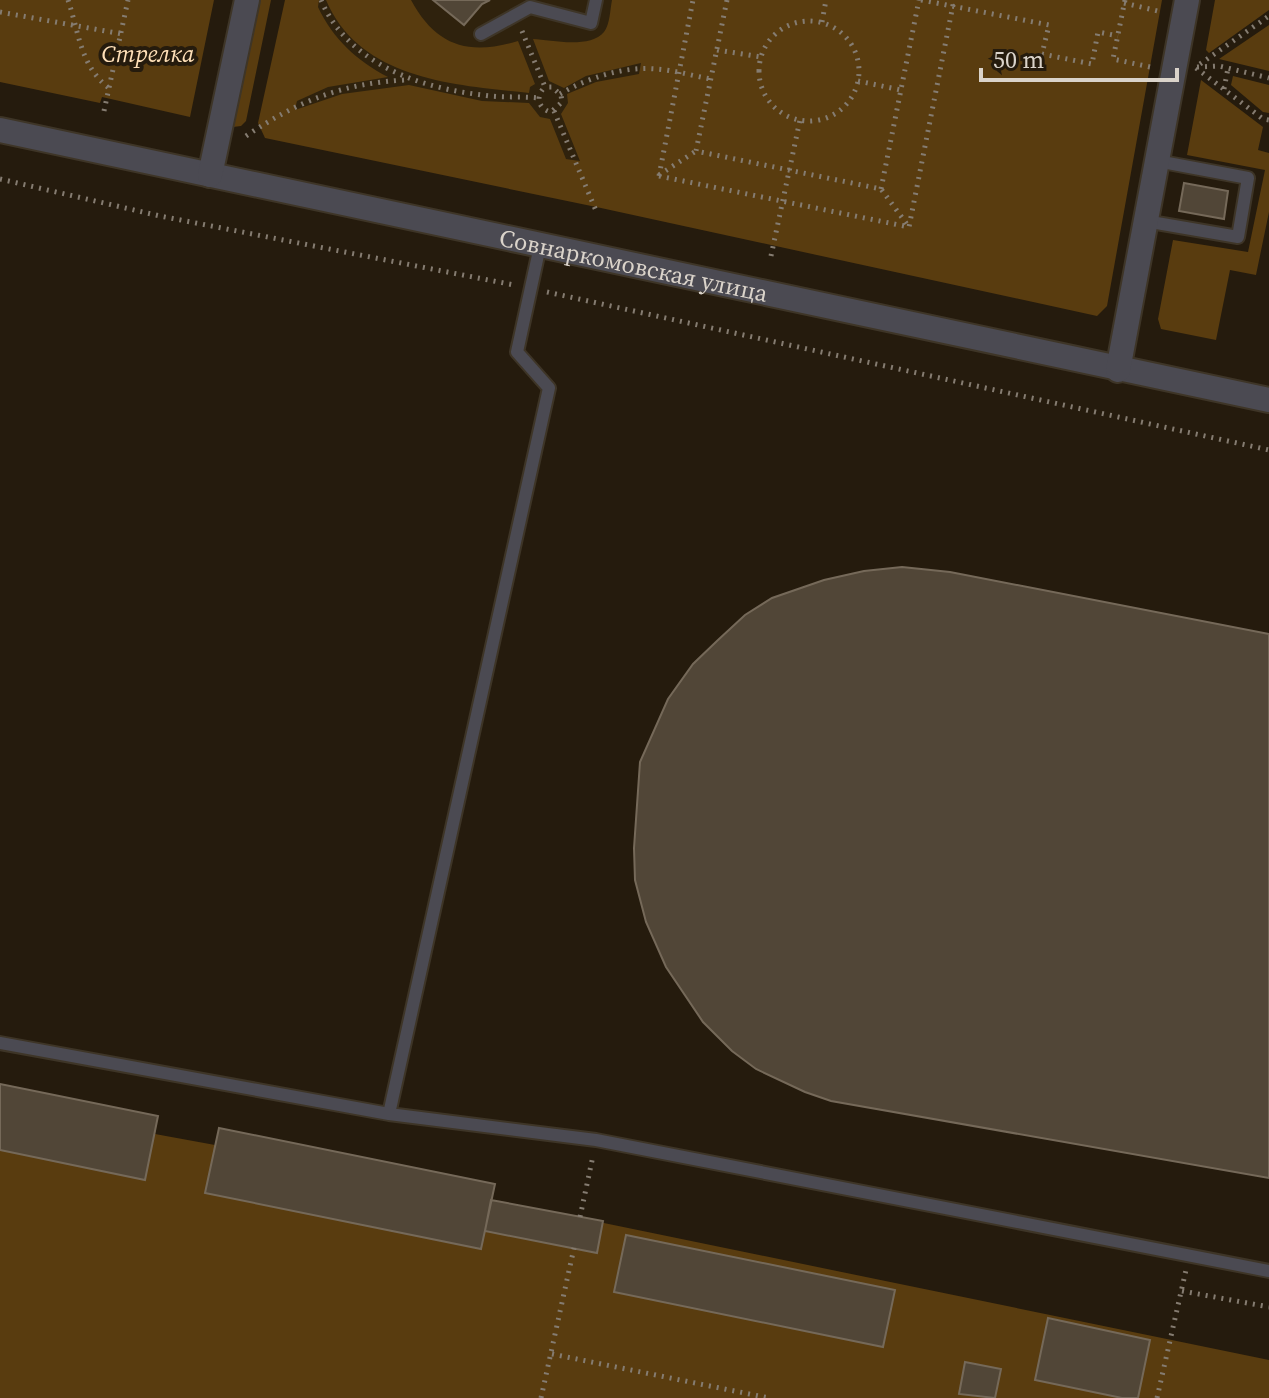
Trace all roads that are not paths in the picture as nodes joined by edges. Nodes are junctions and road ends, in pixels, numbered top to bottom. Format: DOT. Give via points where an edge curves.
graph roads {
  1 [pos="247,0"];
  2 [pos="596,0"];
  3 [pos="1187,0"];
  4 [pos="481,34"];
  5 [pos="0,130"];
  6 [pos="1157,161"];
  7 [pos="210,175"];
  8 [pos="1145,221"];
  9 [pos="540,246"];
  10 [pos="1118,370"];
  11 [pos="1269,400"];
  12 [pos="0,1043"];
  13 [pos="389,1114"];
  14 [pos="1269,1271"];
  1 -- 7 [label="street"];
  2 -- 4 [label="lane" via="591,23 530,7"];
  3 -- 6 [label="street"];
  5 -- 7 [label="street, Совнаркомовская улица"];
  6 -- 8 [label="street"];
  6 -- 8 [label="lane" via="1248,178 1238,237"];
  7 -- 9 [label="street, Совнаркомовская улица"];
  8 -- 10 [label="street"];
  9 -- 10 [label="street, Совнаркомовская улица"];
  9 -- 13 [label="lane" via="517,352 549,388"];
  10 -- 11 [label="street, Совнаркомовская улица"];
  12 -- 13 [label="lane"];
  13 -- 14 [label="lane" via="596,1140"];
}
